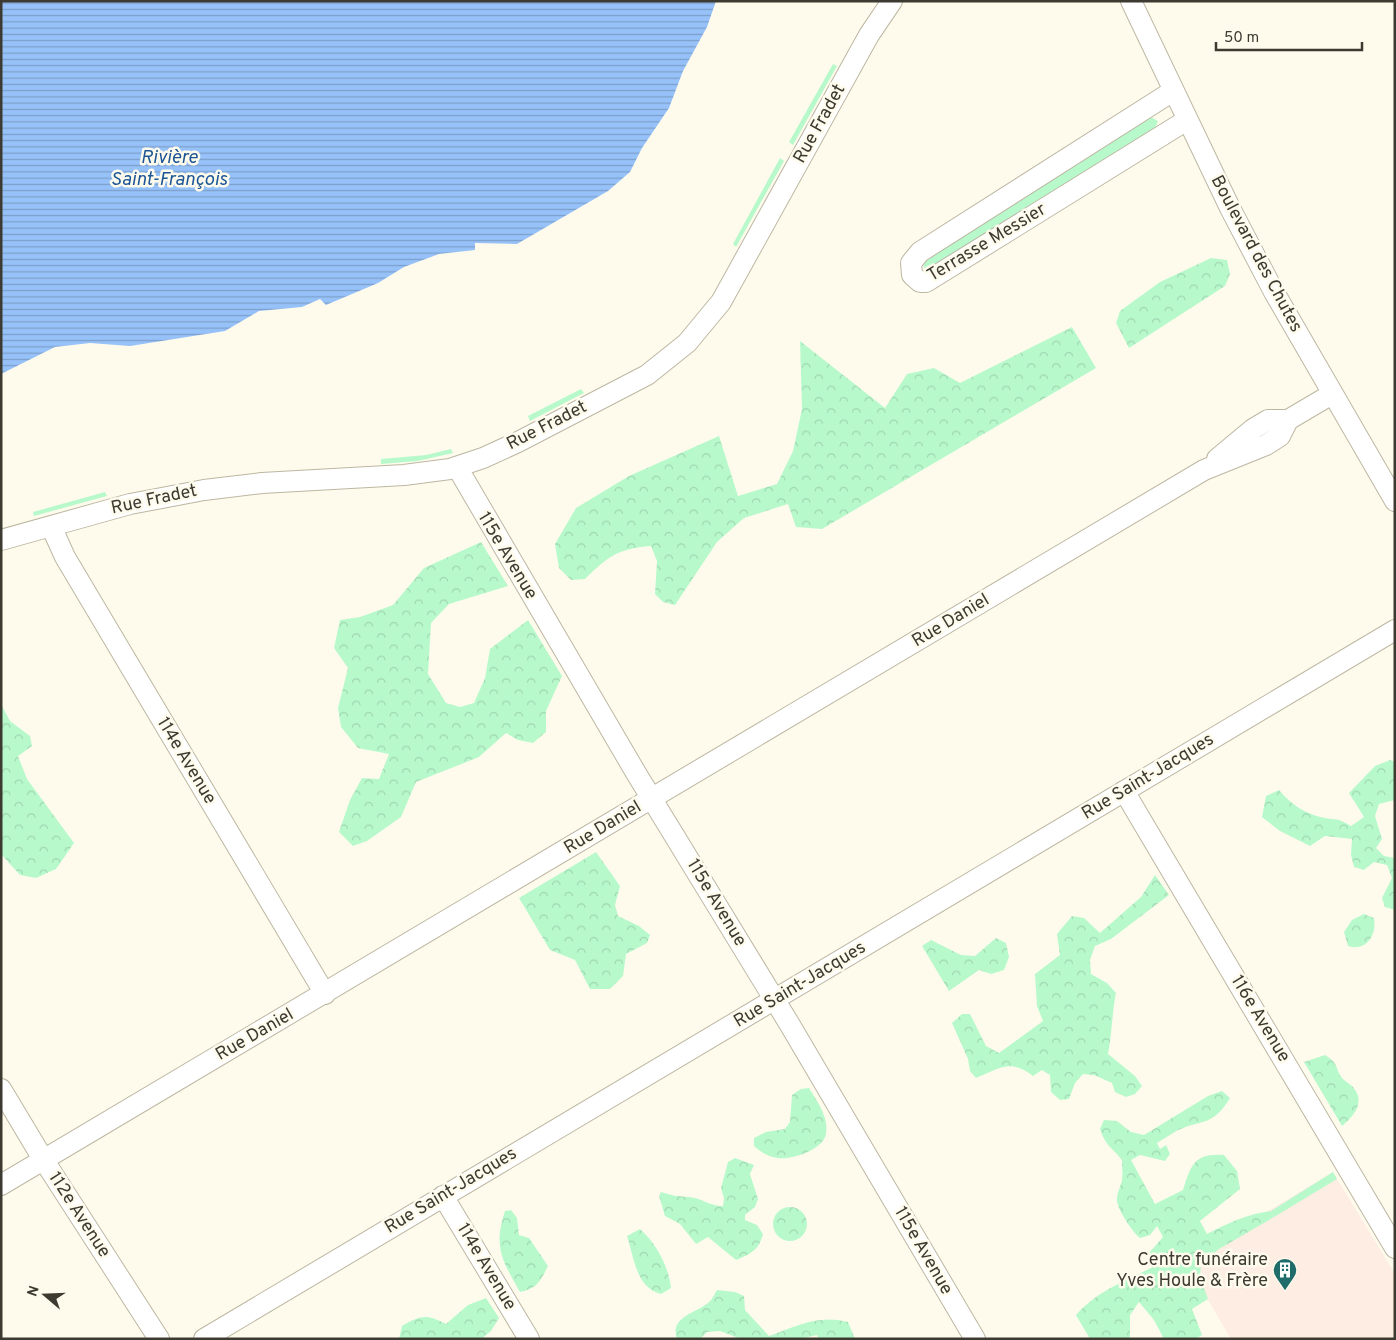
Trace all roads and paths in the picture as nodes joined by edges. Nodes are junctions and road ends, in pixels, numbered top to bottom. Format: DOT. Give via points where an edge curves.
graph roads {
  1 [pos="892,1"];
  2 [pos="1131,1"];
  3 [pos="1173,91"];
  4 [pos="1187,120"];
  5 [pos="1332,394"];
  6 [pos="457,467"];
  7 [pos="1395,500"];
  8 [pos="51,526"];
  9 [pos="1,540"];
  10 [pos="1395,630"];
  11 [pos="1124,791"];
  12 [pos="653,799"];
  13 [pos="325,994"];
  14 [pos="775,1000"];
  15 [pos="1,1089"];
  16 [pos="43,1160"];
  17 [pos="1,1185"];
  18 [pos="443,1196"];
  19 [pos="1395,1248"];
  20 [pos="159,1339"];
  21 [pos="204,1339"];
  22 [pos="529,1339"];
  23 [pos="975,1339"];
  1 -- 6 [label="street, Rue Fradet" via="869,35 734,280 687,343 624,387 518,442"];
  2 -- 3 [label="street, Boulevard des Chutes"];
  3 -- 4 [label="street, Boulevard des Chutes"];
  3 -- 4 [label="street, Terrasse Messier" via="920,252 911,262 912,275 920,282 926,282"];
  4 -- 5 [label="street, Boulevard des Chutes" via="1274,292"];
  5 -- 7 [label="street, Boulevard des Chutes"];
  5 -- 12 [label="street, Rue Daniel" via="1288,420 1268,420 1204,470"];
  6 -- 8 [label="street, Rue Fradet" via="422,474 262,483 204,490 130,504"];
  6 -- 12 [label="street, 115e Avenue"];
  8 -- 9 [label="street, Rue Fradet"];
  8 -- 13 [label="street, 114e Avenue" via="65,557"];
  10 -- 11 [label="street, Rue Saint-Jacques"];
  11 -- 14 [label="street, Rue Saint-Jacques"];
  11 -- 19 [label="street, 116e Avenue"];
  12 -- 13 [label="street, Rue Daniel"];
  12 -- 14 [label="street, 115e Avenue"];
  13 -- 16 [label="street, Rue Daniel"];
  14 -- 18 [label="street, Rue Saint-Jacques"];
  14 -- 23 [label="street, 115e Avenue"];
  15 -- 16 [label="street, 112e Avenue"];
  16 -- 17 [label="street, Rue Daniel"];
  16 -- 20 [label="street, 112e Avenue"];
  18 -- 21 [label="street, Rue Saint-Jacques"];
  18 -- 22 [label="street, 114e Avenue"];
}
